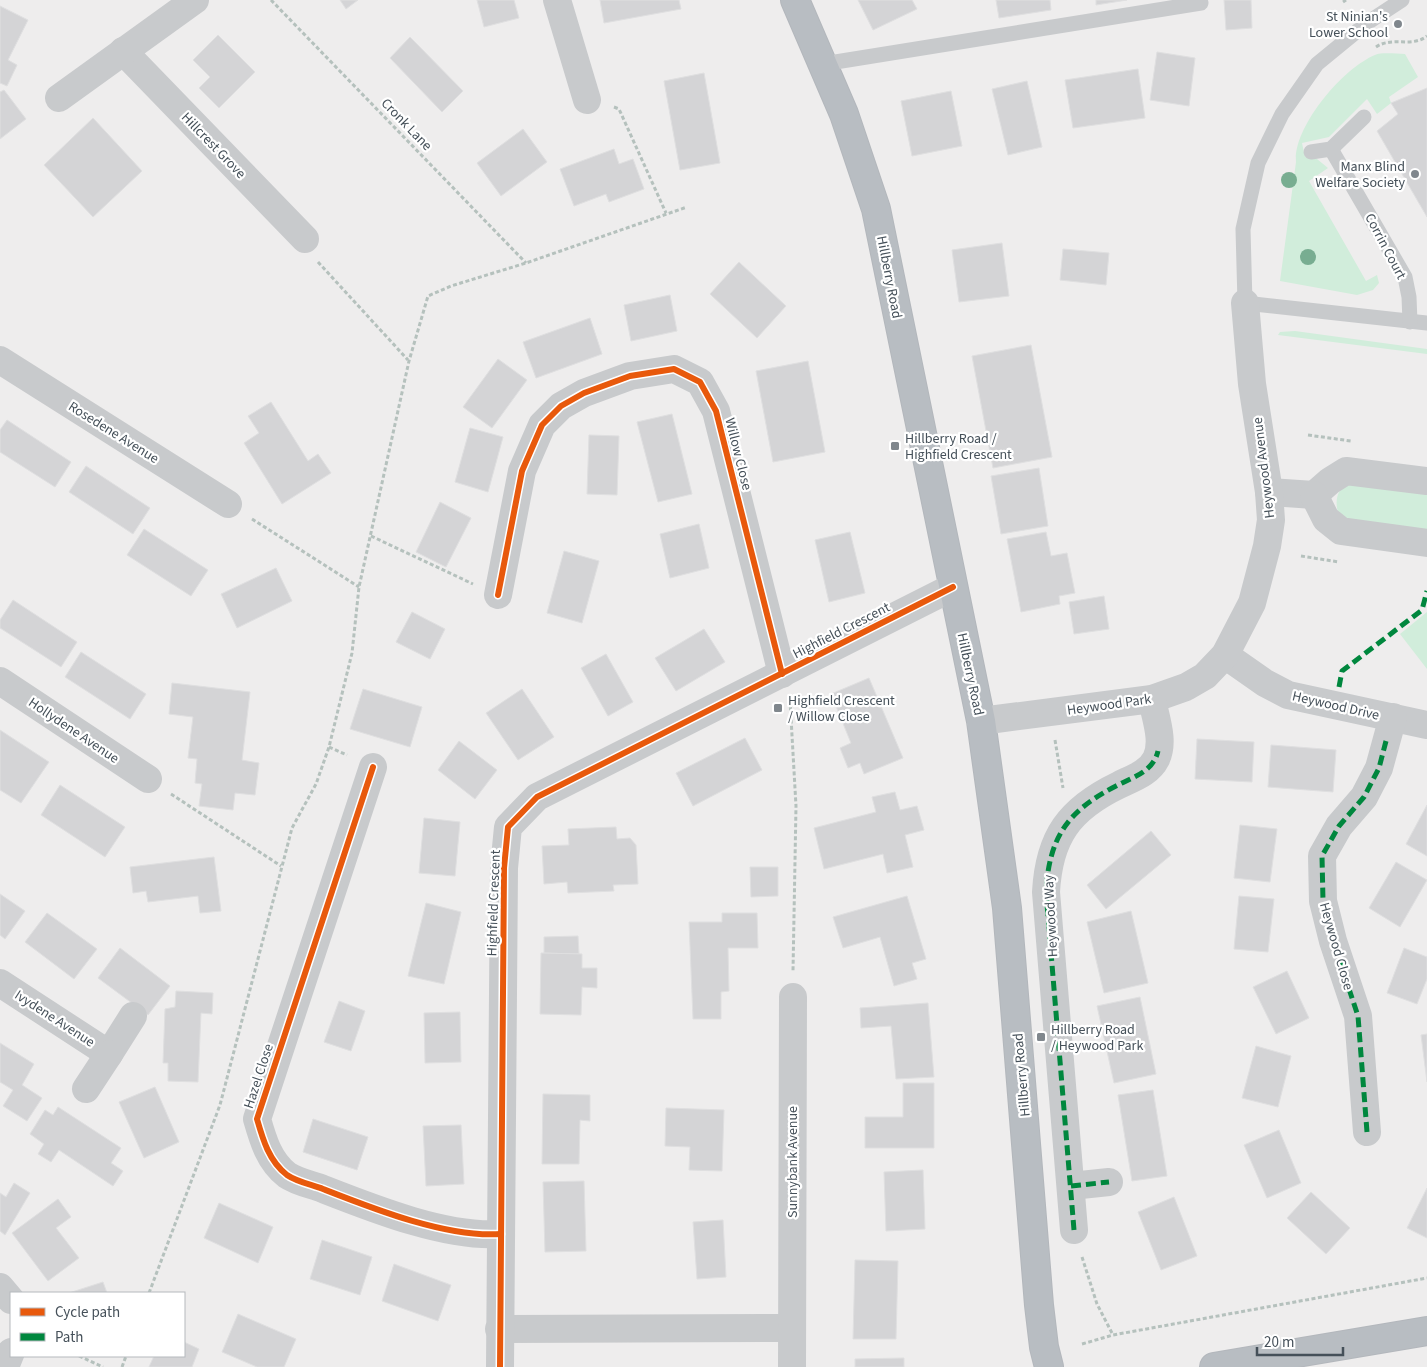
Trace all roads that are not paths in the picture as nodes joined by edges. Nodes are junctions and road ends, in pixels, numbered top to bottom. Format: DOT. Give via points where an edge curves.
graph roads {
  1 [pos="195,0"];
  2 [pos="557,0"];
  3 [pos="795,0"];
  4 [pos="1402,0"];
  5 [pos="1201,3"];
  6 [pos="123,51"];
  7 [pos="822,64"];
  8 [pos="58,98"];
  9 [pos="586,100"];
  10 [pos="1364,117"];
  11 [pos="1331,149"];
  12 [pos="1311,152"];
  13 [pos="304,239"];
  14 [pos="1245,303"];
  15 [pos="1410,322"];
  16 [pos="1427,323"];
  17 [pos="0,360"];
  18 [pos="1427,481"];
  19 [pos="1269,492"];
  20 [pos="1314,495"];
  21 [pos="228,504"];
  22 [pos="1427,543"];
  23 [pos="952,587"];
  24 [pos="498,596"];
  25 [pos="1225,655"];
  26 [pos="784,673"];
  27 [pos="0,680"];
  28 [pos="1152,699"];
  29 [pos="1392,717"];
  30 [pos="981,721"];
  31 [pos="1427,725"];
  32 [pos="373,767"];
  33 [pos="148,779"];
  34 [pos="0,983"];
  35 [pos="793,997"];
  36 [pos="133,1016"];
  37 [pos="109,1054"];
  38 [pos="86,1089"];
  39 [pos="1367,1132"];
  40 [pos="1109,1182"];
  41 [pos="1071,1186"];
  42 [pos="1074,1230"];
  43 [pos="501,1234"];
  44 [pos="0,1287"];
  45 [pos="10,1299"];
  46 [pos="791,1328"];
  47 [pos="499,1329"];
  48 [pos="1427,1331"];
  49 [pos="10,1354"];
  50 [pos="5,1367"];
  51 [pos="500,1367"];
  52 [pos="792,1367"];
  53 [pos="1050,1367"];
  54 [pos="1214,1367"];
  1 -- 6 [label="street"];
  2 -- 9 [label="street"];
  3 -- 7 [label="highway, Hillberry Road"];
  4 -- 14 [label="lane" via="1367,23 1317,64 1282,114 1258,163 1244,229"];
  5 -- 7 [label="lane"];
  6 -- 8 [label="street"];
  6 -- 13 [label="street, Hillcrest Grove"];
  7 -- 23 [label="highway, Hillberry Road" via="844,114 876,209"];
  10 -- 11 [label="lane"];
  11 -- 12 [label="lane"];
  11 -- 15 [label="lane, Corrin Court" via="1405,277"];
  14 -- 15 [label="lane"];
  14 -- 19 [label="street, Heywood Avenue" via="1252,384"];
  15 -- 16 [label="lane"];
  17 -- 21 [label="street, Rosedene Avenue"];
  18 -- 20 [label="street" via="1346,471"];
  19 -- 20 [label="street"];
  19 -- 25 [label="street, Heywood Avenue" via="1271,520 1252,603"];
  20 -- 22 [label="street" via="1326,519 1341,531"];
  23 -- 26 [label="street, Highfield Crescent"];
  23 -- 30 [label="highway, Hillberry Road"];
  24 -- 26 [label="street, Willow Close" via="522,471 542,425 560,406 584,393 630,376 674,369 700,382 716,411"];
  25 -- 28 [label="street, Heywood Park" via="1205,676 1186,687"];
  25 -- 29 [label="street, Heywood Drive" via="1265,683 1288,694"];
  26 -- 43 [label="street, Highfield Crescent" via="536,797 508,827 504,868"];
  27 -- 33 [label="street, Hollydene Avenue"];
  28 -- 30 [label="street, Heywood Park"];
  28 -- 41 [label="street, Heywood Way" via="1160,741 1156,759 1146,772 1083,806 1055,842 1049,857 1046,892"];
  29 -- 31 [label="street, Heywood Drive"];
  29 -- 39 [label="street, Heywood Close" via="1375,775 1364,797 1339,826 1322,856 1323,901 1358,1016"];
  30 -- 53 [label="highway, Hillberry Road" via="1007,908 1039,1306"];
  32 -- 43 [label="street, Hazel Close" via="257,1119 266,1150 288,1175 359,1203 440,1228"];
  34 -- 37 [label="street, Ivydene Avenue"];
  35 -- 46 [label="street, Sunnybank Avenue"];
  36 -- 37 [label="street, Ivydene Avenue"];
  37 -- 38 [label="street, Ivydene Avenue"];
  40 -- 41 [label="street"];
  41 -- 42 [label="street, Heywood Way"];
  43 -- 47 [label="street, Highfield Crescent"];
  44 -- 45 [label="street"];
  46 -- 47 [label="street"];
  46 -- 52 [label="street, Sunnybank Avenue"];
  47 -- 51 [label="street, Highfield Crescent"];
  48 -- 54 [label="highway"];
  49 -- 50 [label="street"];
}
